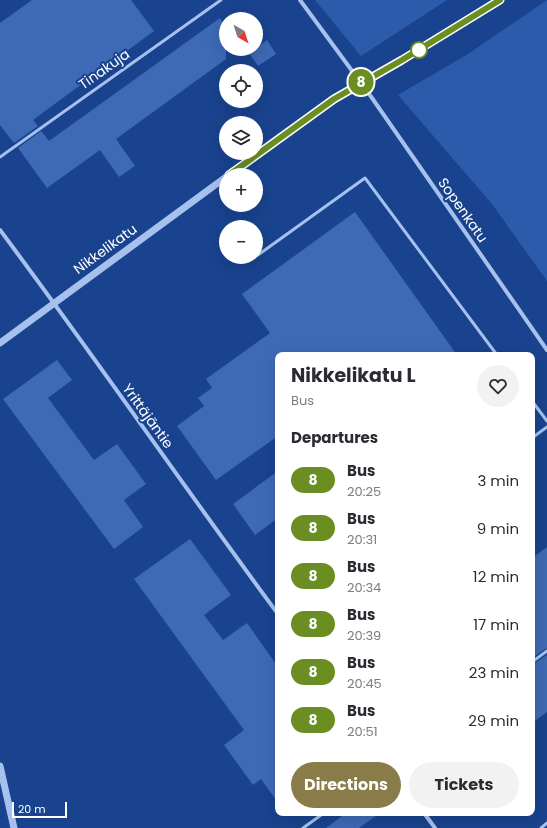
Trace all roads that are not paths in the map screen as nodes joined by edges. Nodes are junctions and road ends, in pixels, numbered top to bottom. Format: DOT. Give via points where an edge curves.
graph roads {
  1 [pos="221,0"];
  2 [pos="300,0"];
  3 [pos="500,0"];
  4 [pos="360,82"];
  5 [pos="0,157"];
  6 [pos="239,168"];
  7 [pos="219,182"];
  8 [pos="0,230"];
  9 [pos="263,251"];
  10 [pos="54,302"];
  11 [pos="0,343"];
  12 [pos="547,350"];
  13 [pos="495,352"];
  14 [pos="535,405"];
  15 [pos="547,421"];
  16 [pos="547,427"];
  17 [pos="535,436"];
  18 [pos="275,610"];
  19 [pos="547,651"];
  20 [pos="535,660"];
  21 [pos="0,766"];
  22 [pos="320,816"];
  23 [pos="426,816"];
  24 [pos="547,824"];
  25 [pos="14,828"];
  26 [pos="303,828"];
  27 [pos="435,828"];
  28 [pos="541,828"];
  1 -- 5 [label="lane, Tinakuja"];
  2 -- 4 [label="street, Sopenkatu"];
  3 -- 4 [label="street" via="409,56"];
  4 -- 6 [label="street"];
  4 -- 12 [label="street, Sopenkatu"];
  7 -- 10 [label="street, Nikkelikatu"];
  8 -- 10 [label="street, Yrittäjäntie"];
  9 -- 13 [label="lane" via="365,178"];
  10 -- 11 [label="street, Nikkelikatu"];
  10 -- 18 [label="street, Yrittäjäntie"];
  14 -- 15 [label="lane"];
  16 -- 17 [label="lane"];
  19 -- 20 [label="lane"];
  21 -- 25 [label="street"];
  22 -- 26 [label="lane"];
  23 -- 27 [label="street"];
  24 -- 28 [label="lane"];
}
